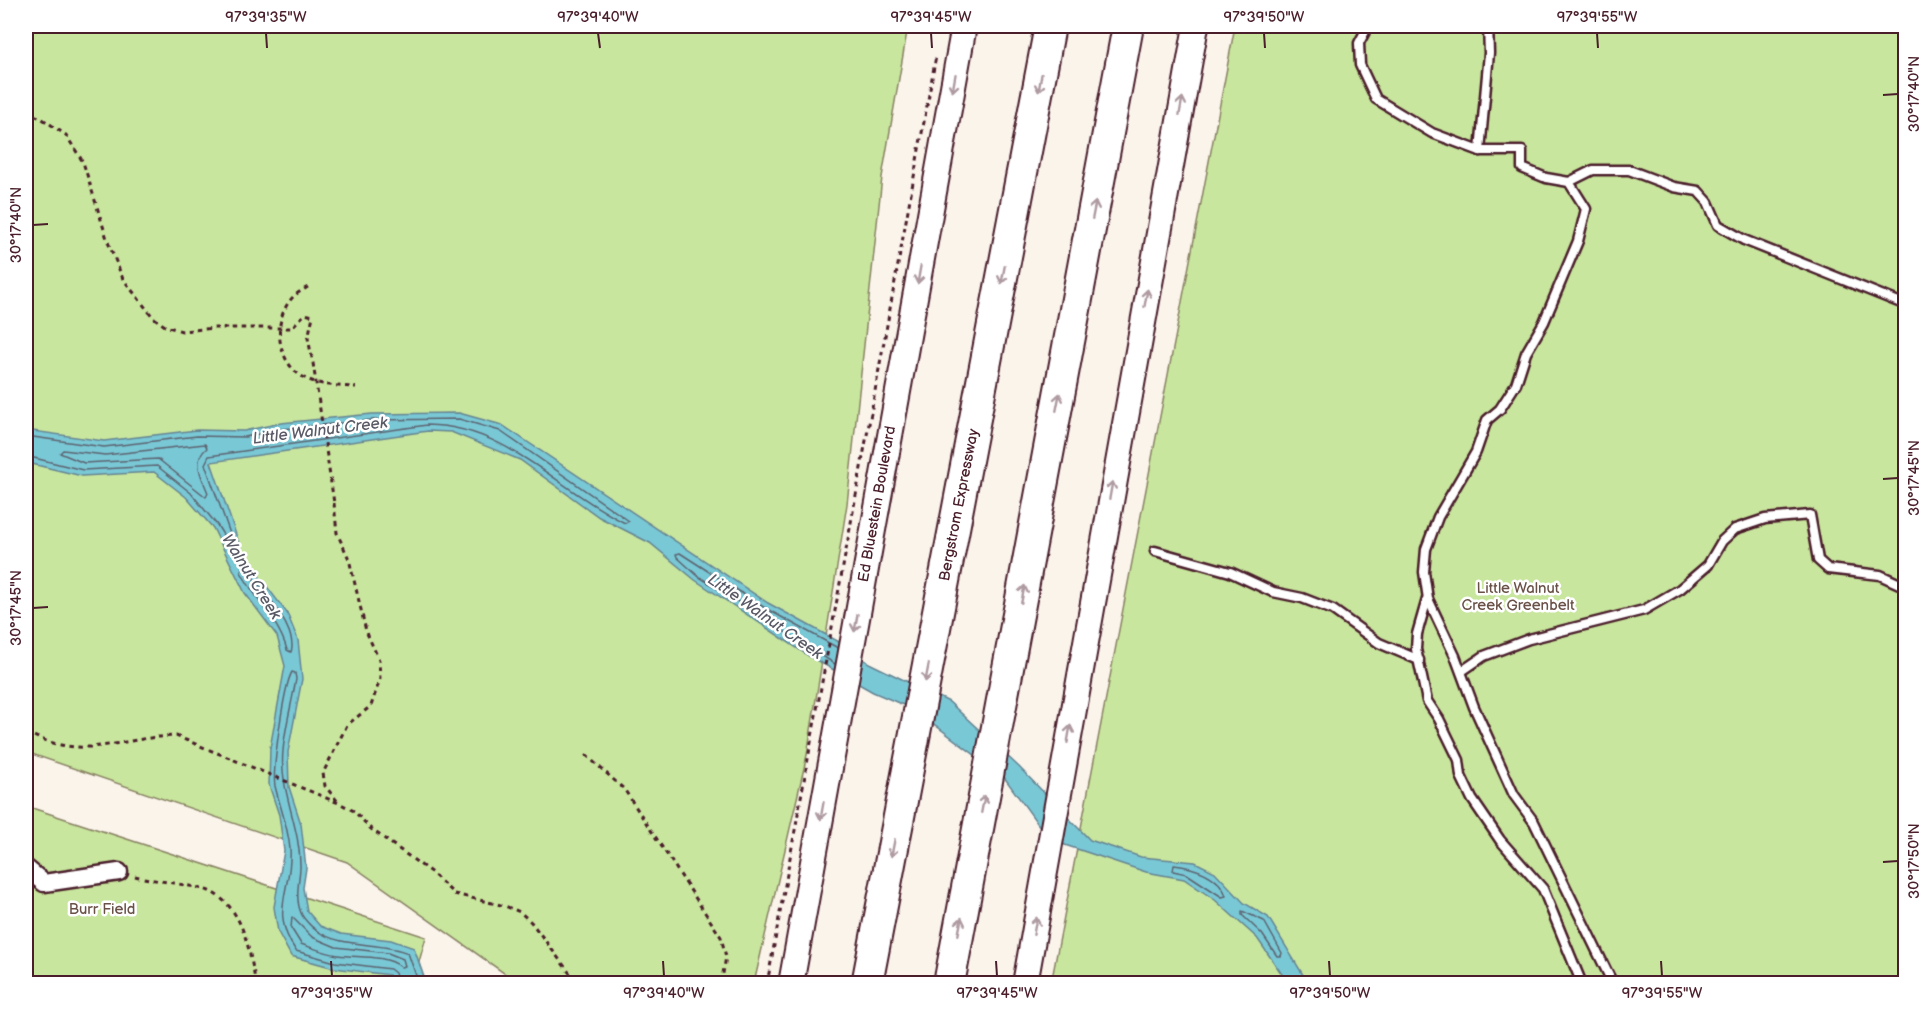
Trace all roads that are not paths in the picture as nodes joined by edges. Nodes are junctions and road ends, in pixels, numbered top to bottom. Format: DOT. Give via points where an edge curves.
graph roads {
  1 [pos="964,26"];
  2 [pos="1050,26"];
  3 [pos="1128,26"];
  4 [pos="1196,26"];
  5 [pos="1368,26"];
  6 [pos="1488,26"];
  7 [pos="1480,151"];
  8 [pos="1569,182"];
  9 [pos="1905,305"];
  10 [pos="1155,551"];
  11 [pos="1905,587"];
  12 [pos="1428,599"];
  13 [pos="1419,660"];
  14 [pos="1461,671"];
  15 [pos="26,868"];
  16 [pos="119,872"];
  17 [pos="791,984"];
  18 [pos="867,984"];
  19 [pos="949,984"];
  20 [pos="1025,984"];
  21 [pos="1582,984"];
  22 [pos="1613,984"];
  1 -- 17 [label="main road, Ed Bluestein Boulevard, one-way" via="866,566 821,753"];
  2 -- 18 [label="highway, Bergstrom Expressway, one-way"];
  19 -- 3 [label="highway, one-way"];
  20 -- 4 [label="main road, one-way"];
  5 -- 7 [label="lane" via="1359,43 1360,65 1376,99 1432,133"];
  6 -- 7 [label="lane"];
  7 -- 8 [label="lane" via="1522,151 1522,168"];
  8 -- 9 [label="lane" via="1593,170 1629,170 1674,187 1698,191 1708,202 1718,225 1744,240"];
  8 -- 12 [label="lane" via="1586,209 1578,241 1544,322 1526,353 1516,384 1500,409 1487,420 1476,452 1438,518 1426,549"];
  10 -- 13 [label="lane" via="1230,572 1273,592 1333,610 1379,643"];
  11 -- 14 [label="lane" via="1880,575 1828,569 1818,560 1810,515 1765,519 1735,529 1722,541 1708,565 1680,590 1644,610 1529,639 1484,656"];
  12 -- 13 [label="lane" via="1417,634"];
  12 -- 14 [label="lane"];
  13 -- 21 [label="lane" via="1427,701 1459,760 1461,776 1472,799 1500,840 1543,889"];
  14 -- 22 [label="lane" via="1514,795 1534,822"];
  15 -- 16 [label="street" via="44,883"];
}
